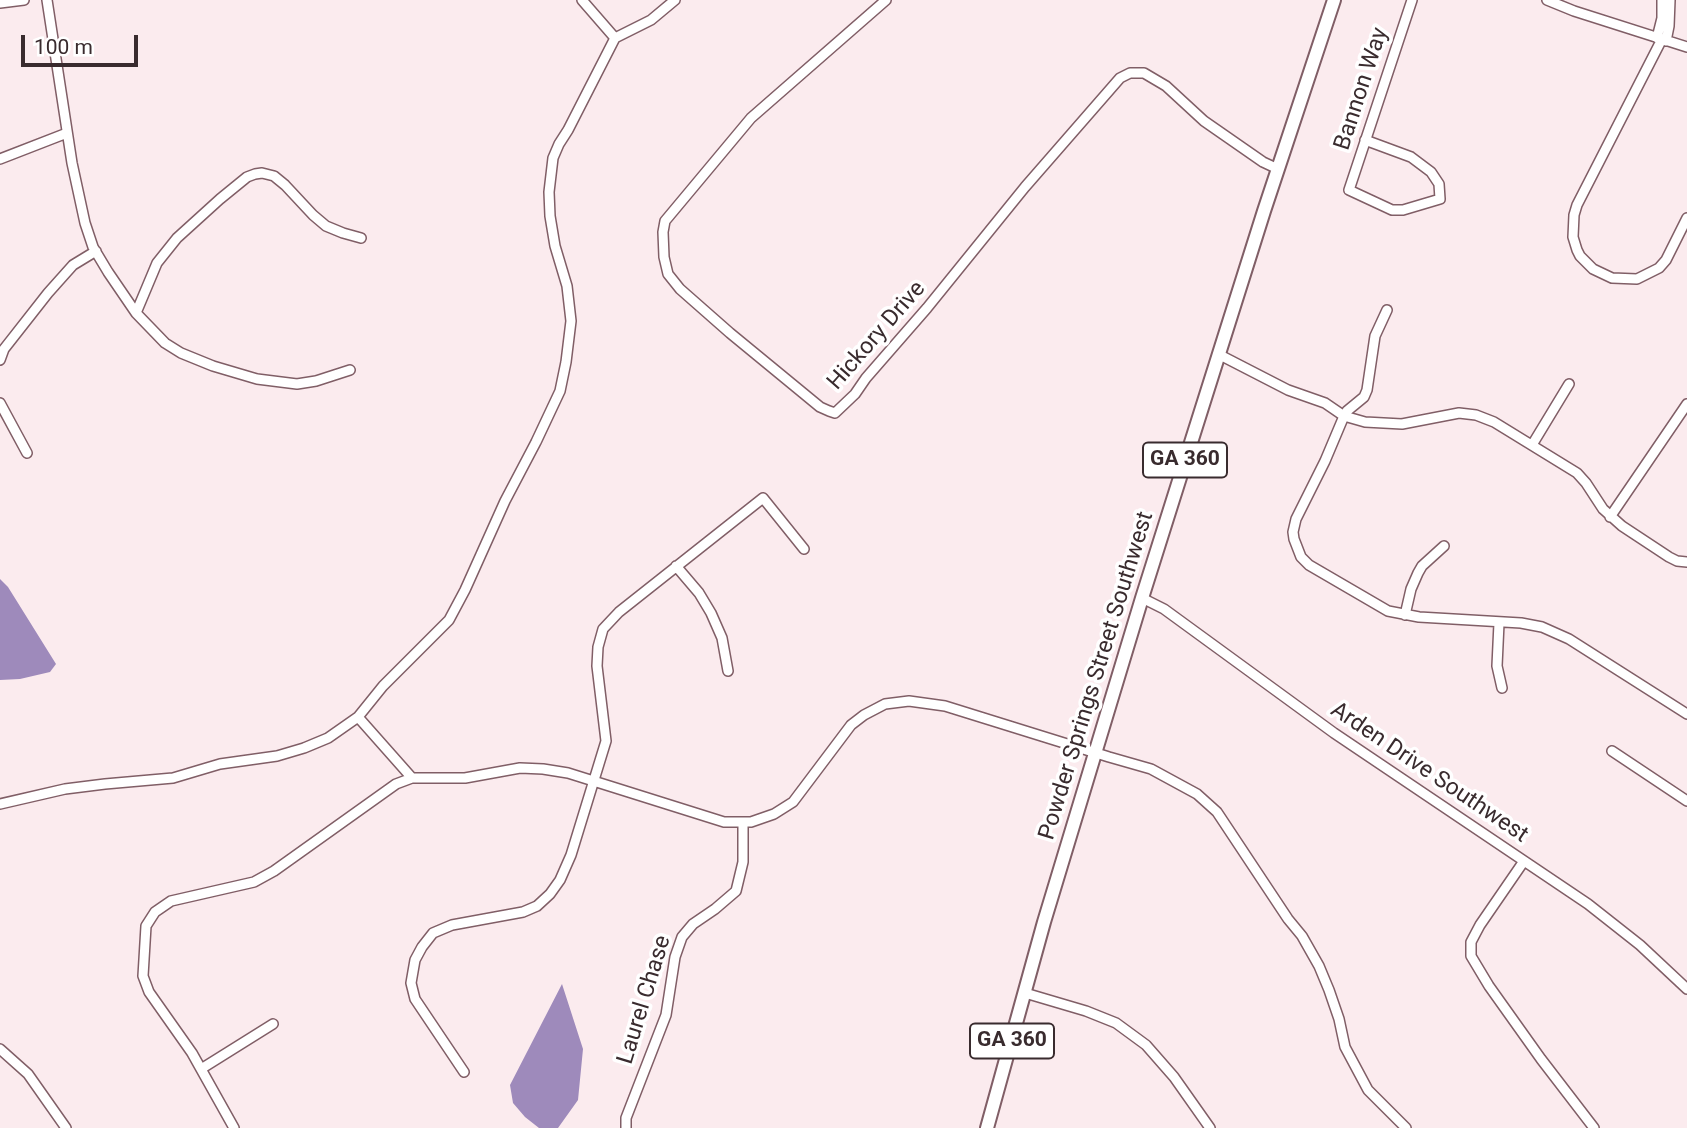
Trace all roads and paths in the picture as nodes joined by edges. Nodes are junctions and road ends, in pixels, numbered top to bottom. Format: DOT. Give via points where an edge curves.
graph roads {
  1 [pos="24,0"];
  2 [pos="47,0"];
  3 [pos="582,0"];
  4 [pos="675,0"];
  5 [pos="886,0"];
  6 [pos="1334,0"];
  7 [pos="1412,0"];
  8 [pos="1546,0"];
  9 [pos="1661,0"];
  10 [pos="1670,0"];
  11 [pos="0,3"];
  12 [pos="615,37"];
  13 [pos="1662,39"];
  14 [pos="1687,47"];
  15 [pos="67,133"];
  16 [pos="1365,140"];
  17 [pos="0,159"];
  18 [pos="1278,169"];
  19 [pos="1687,218"];
  20 [pos="361,238"];
  21 [pos="96,251"];
  22 [pos="1387,310"];
  23 [pos="136,313"];
  24 [pos="1218,354"];
  25 [pos="0,360"];
  26 [pos="350,370"];
  27 [pos="1569,384"];
  28 [pos="0,403"];
  29 [pos="1687,404"];
  30 [pos="1344,416"];
  31 [pos="1532,445"];
  32 [pos="27,453"];
  33 [pos="1610,517"];
  34 [pos="1444,546"];
  35 [pos="804,549"];
  36 [pos="1687,562"];
  37 [pos="676,566"];
  38 [pos="1142,598"];
  39 [pos="1405,615"];
  40 [pos="1499,622"];
  41 [pos="728,671"];
  42 [pos="1502,688"];
  43 [pos="1687,714"];
  44 [pos="358,717"];
  45 [pos="1612,751"];
  46 [pos="1096,753"];
  47 [pos="412,778"];
  48 [pos="594,782"];
  49 [pos="1687,801"];
  50 [pos="0,804"];
  51 [pos="743,822"];
  52 [pos="1524,861"];
  53 [pos="1687,989"];
  54 [pos="1025,993"];
  55 [pos="274,1024"];
  56 [pos="0,1049"];
  57 [pos="201,1069"];
  58 [pos="464,1072"];
  59 [pos="61,1126"];
  60 [pos="234,1128"];
  61 [pos="626,1128"];
  62 [pos="987,1128"];
  63 [pos="1210,1128"];
  64 [pos="1406,1128"];
  65 [pos="1594,1128"];
  1 -- 11 [label="street"];
  2 -- 15 [label="street"];
  3 -- 12 [label="street"];
  4 -- 12 [label="street" via="651,20"];
  5 -- 18 [label="street, Hickory Drive" via="751,118 665,221 663,232 668,274 680,289 828,411 835,413 855,394 1025,187 1130,73 1144,73 1166,86 1204,121"];
  6 -- 18 [label="main road, Powder Springs Street Southwest / GA 360"];
  7 -- 16 [label="street, Bannon Way"];
  8 -- 13 [label="street"];
  9 -- 13 [label="street"];
  10 -- 13 [label="street" via="1669,26"];
  12 -- 44 [label="street" via="559,144 551,170 550,216 571,321 560,391 449,620"];
  13 -- 14 [label="street"];
  13 -- 19 [label="street" via="1577,205 1573,237 1580,256 1593,269 1612,278 1637,279 1666,260"];
  15 -- 17 [label="street"];
  15 -- 21 [label="street" via="85,222"];
  16 -- 16 [label="street, Bannon Way" via="1349,190 1392,210 1440,199 1439,184 1431,172 1411,157"];
  18 -- 24 [label="main road, Powder Springs Street Southwest / GA 360"];
  20 -- 23 [label="street" via="326,226 274,176 255,174 220,198 177,238 157,264"];
  21 -- 23 [label="street"];
  21 -- 25 [label="street" via="65,274"];
  22 -- 30 [label="street" via="1374,337 1367,390"];
  23 -- 26 [label="street" via="165,343 181,352 257,379 297,384"];
  24 -- 30 [label="street"];
  24 -- 38 [label="main road, Powder Springs Street Southwest / GA 360"];
  27 -- 31 [label="street"];
  28 -- 32 [label="street"];
  29 -- 33 [label="street"];
  30 -- 31 [label="street" via="1402,424 1469,413"];
  30 -- 39 [label="street" via="1296,519 1296,549 1309,565 1379,606"];
  31 -- 33 [label="street" via="1582,477"];
  33 -- 36 [label="street" via="1669,557"];
  34 -- 39 [label="street" via="1418,573"];
  35 -- 37 [label="street" via="763,498"];
  37 -- 41 [label="street" via="710,613 722,638"];
  37 -- 48 [label="street" via="603,629 597,666 606,741"];
  38 -- 46 [label="main road, Powder Springs Street Southwest / GA 360"];
  38 -- 52 [label="street, Arden Drive Southwest"];
  39 -- 40 [label="street"];
  40 -- 42 [label="street" via="1497,666"];
  40 -- 43 [label="street" via="1555,632"];
  44 -- 47 [label="street"];
  44 -- 50 [label="street" via="328,737 277,755 220,764 173,778 65,789"];
  45 -- 49 [label="street"];
  46 -- 51 [label="street" via="945,706 909,701 885,704 851,725 793,803 774,814"];
  46 -- 54 [label="main road, Powder Springs Street Southwest / GA 360"];
  46 -- 64 [label="street" via="1163,774 1217,812 1319,966 1345,1047 1368,1090"];
  47 -- 48 [label="street" via="465,778 520,768"];
  47 -- 57 [label="street" via="396,783 274,871 254,881 171,901 155,912 146,926 143,976"];
  48 -- 51 [label="street" via="724,822"];
  48 -- 58 [label="street" via="570,855 550,894 523,912 433,933 415,960 411,983 415,999"];
  51 -- 61 [label="street, Laurel Chase" via="743,862 736,891 682,937 666,1015"];
  52 -- 53 [label="street, Arden Drive Southwest" via="1588,904"];
  52 -- 65 [label="street" via="1476,933 1471,956"];
  54 -- 62 [label="main road, Powder Springs Street Southwest / GA 360"];
  54 -- 63 [label="street" via="1116,1023 1146,1045"];
  55 -- 57 [label="street"];
  56 -- 59 [label="street" via="28,1074"];
  57 -- 60 [label="street"];
}
